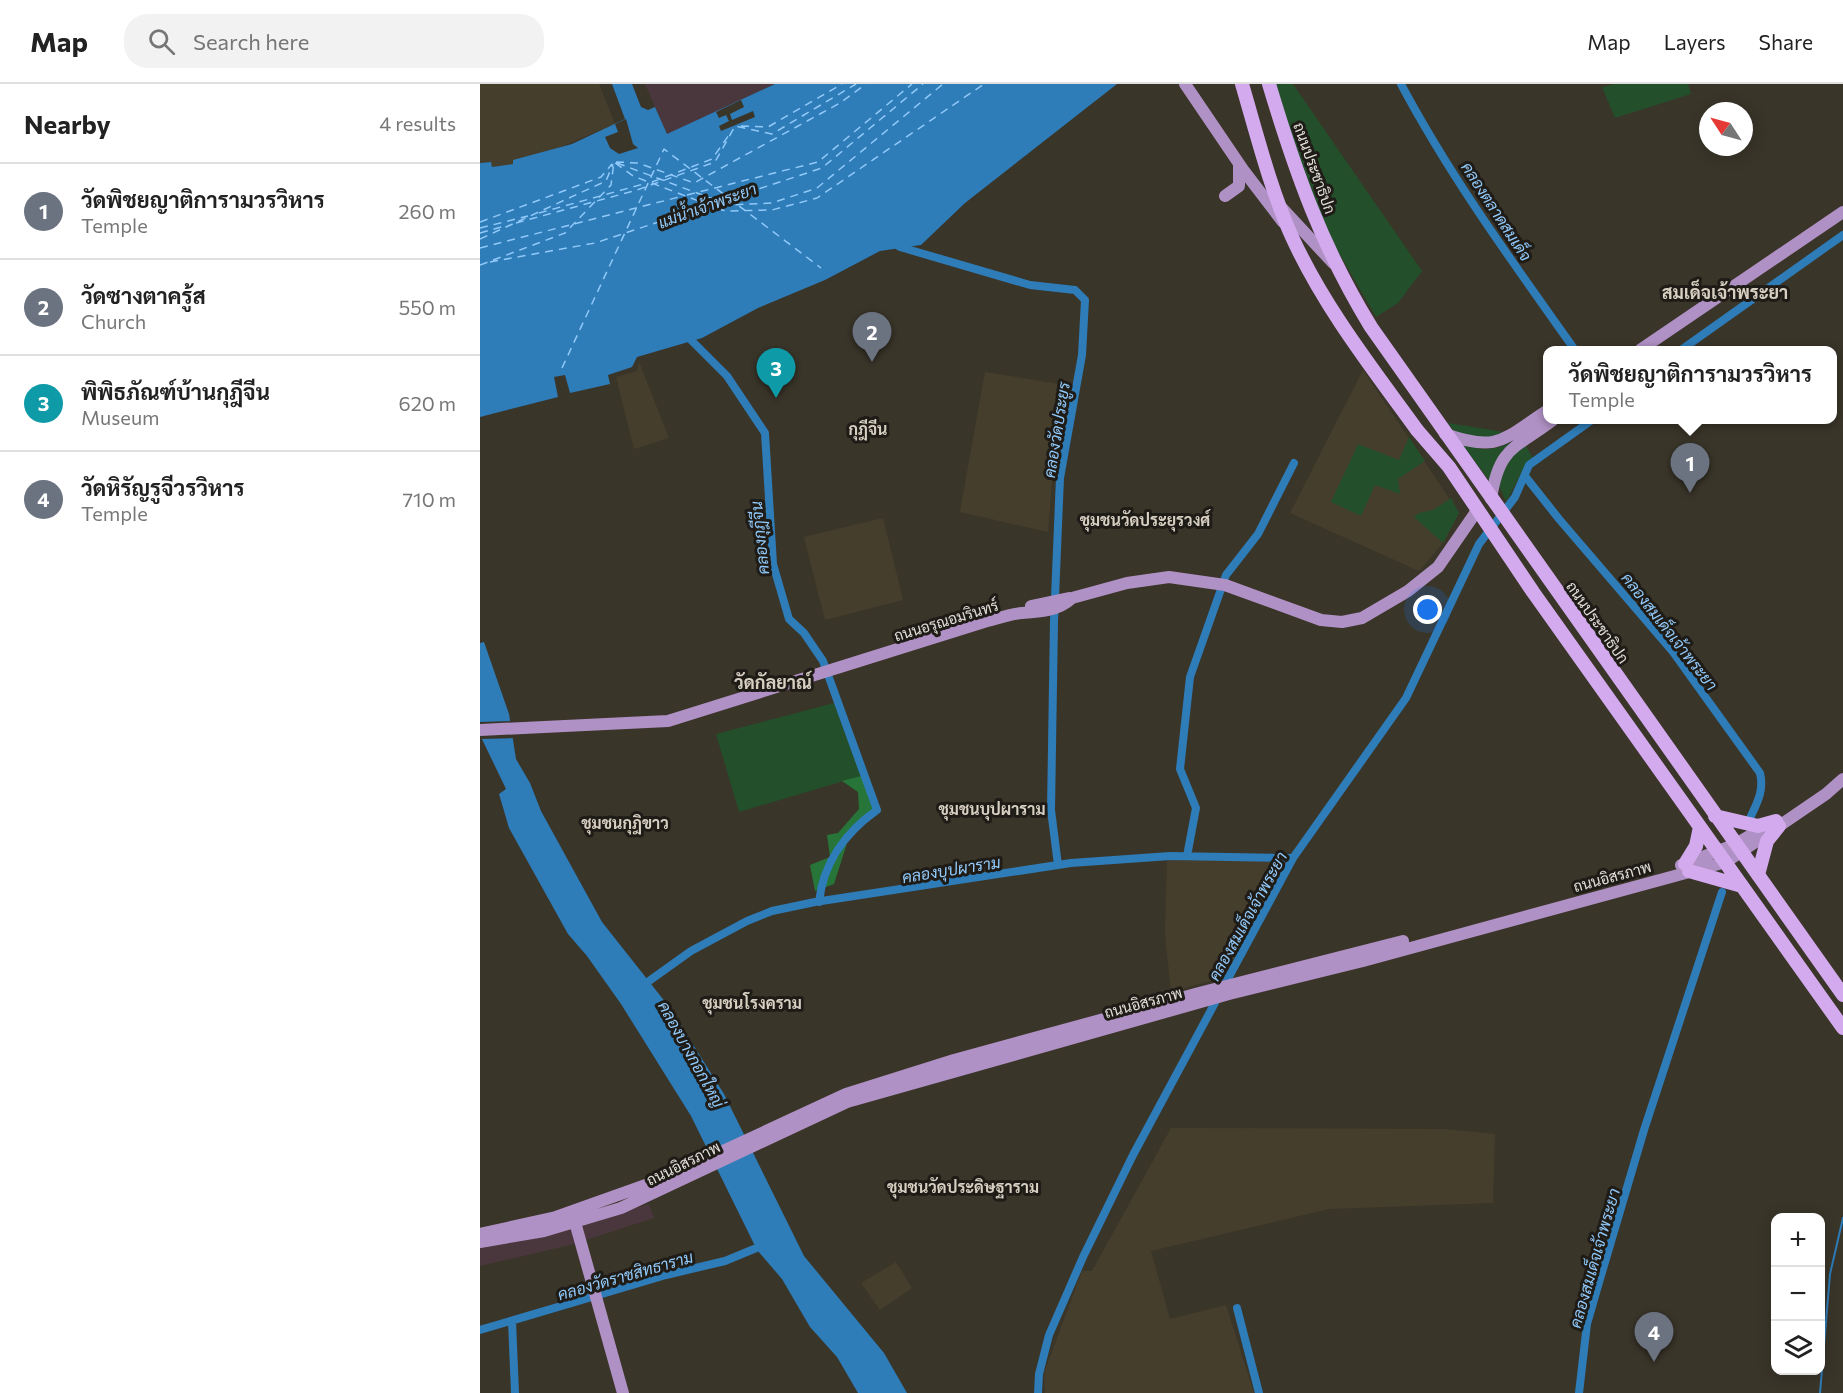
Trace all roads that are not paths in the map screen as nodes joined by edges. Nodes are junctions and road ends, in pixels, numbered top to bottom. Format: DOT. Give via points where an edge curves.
graph roads {
  1 [pos="1185,84"];
  2 [pos="1242,84"];
  3 [pos="1269,84"];
  4 [pos="1240,162"];
  5 [pos="1225,196"];
  6 [pos="1843,212"];
  7 [pos="1333,262"];
  8 [pos="1648,346"];
  9 [pos="1543,417"];
  10 [pos="1543,422"];
  11 [pos="1539,423"];
  12 [pos="1445,434"];
  13 [pos="1449,467"];
  14 [pos="1493,502"];
  15 [pos="1478,509"];
  16 [pos="480,730"];
  17 [pos="1838,782"];
  18 [pos="1715,816"];
  19 [pos="1777,824"];
  20 [pos="1700,827"];
  21 [pos="1739,848"];
  22 [pos="1722,857"];
  23 [pos="1687,868"];
  24 [pos="1758,875"];
  25 [pos="1742,886"];
  26 [pos="1843,995"];
  27 [pos="1843,1028"];
  28 [pos="574,1217"];
  29 [pos="480,1233"];
  30 [pos="480,1242"];
  31 [pos="623,1393"];
  1 -- 4 [label="main road"];
  2 -- 13 [label="main road, bridge" via="1270,180 1303,259 1341,323 1417,430"];
  3 -- 7 [label="main road, ถนนประชาธิปก" via="1294,165"];
  4 -- 5 [label="main road" via="1239,186"];
  4 -- 7 [label="main road, ถนนประชาธิปก"];
  4 -- 13 [label="main road"];
  6 -- 8 [label="main road"];
  7 -- 12 [label="main road, ถนนประชาธิปก" via="1383,346"];
  9 -- 11 [label="main road"];
  10 -- 11 [label="main road"];
  11 -- 12 [label="main road" via="1492,444 1473,444"];
  11 -- 14 [label="main road" via="1502,459 1494,474"];
  12 -- 14 [label="main road, ถนนประชาธิปก"];
  13 -- 15 [label="main road"];
  14 -- 18 [label="main road, ถนนประชาธิปก"];
  15 -- 16 [label="main road, ถนนอรุณอมรินทร์" via="1438,567 1408,591 1362,618 1342,622 1306,616 1221,584 1169,577 1127,583 1055,603 1031,614 984,622 706,710 648,723"];
  15 -- 20 [label="main road"];
  17 -- 19 [label="main road, ถนนอิสรภาพ" via="1826,794"];
  18 -- 19 [label="main road" via="1758,826"];
  18 -- 21 [label="main road, ถนนประชาธิปก"];
  19 -- 21 [label="main road, ถนนอิสรภาพ"];
  19 -- 24 [label="main road" via="1767,841"];
  20 -- 22 [label="main road"];
  20 -- 23 [label="main road"];
  21 -- 22 [label="main road, ถนนอิสรภาพ"];
  21 -- 24 [label="main road, ถนนประชาธิปก"];
  22 -- 23 [label="main road, ถนนอิสรภาพ"];
  22 -- 25 [label="main road"];
  23 -- 25 [label="main road"];
  23 -- 28 [label="main road, ถนนอิสรภาพ" via="1363,961 1220,992 847,1102 790,1123 621,1208"];
  24 -- 26 [label="main road, ถนนประชาธิปก"];
  25 -- 27 [label="main road"];
  28 -- 29 [label="main road"];
  28 -- 30 [label="main road, ถนนอิสรภาพ"];
  28 -- 31 [label="main road"];
}
